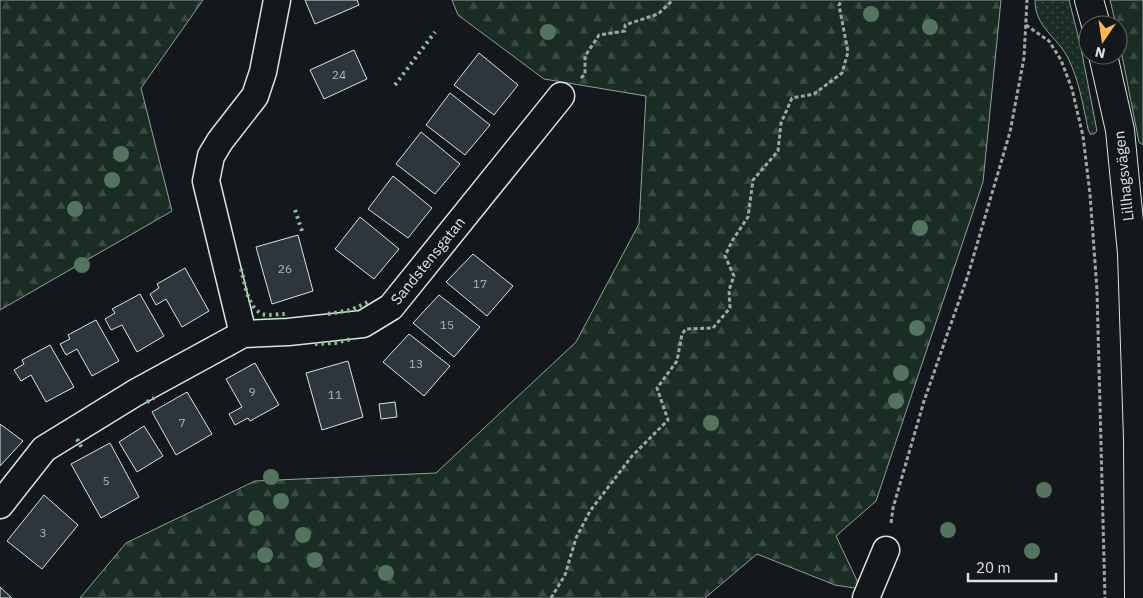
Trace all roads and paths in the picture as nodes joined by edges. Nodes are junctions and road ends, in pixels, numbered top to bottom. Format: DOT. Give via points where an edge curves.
graph roads {
  1 [pos="276,0"];
  2 [pos="673,0"];
  3 [pos="842,0"];
  4 [pos="1027,0"];
  5 [pos="1089,0"];
  6 [pos="1093,15"];
  7 [pos="1026,25"];
  8 [pos="1105,65"];
  9 [pos="561,96"];
  10 [pos="243,334"];
  11 [pos="0,505"];
  12 [pos="886,550"];
  13 [pos="551,598"];
  14 [pos="866,598"];
  15 [pos="1104,598"];
  16 [pos="1139,598"];
  1 -- 10 [label="street" via="256,96 211,156 206,181"];
  2 -- 9 [label="path" via="658,14 625,25 626,31 599,35 585,56 585,74"];
  3 -- 13 [label="path" via="839,5 848,52 842,73 814,94 792,98 781,123 778,151 753,180 748,217 725,256 734,276 729,290 730,308 713,328 686,329 682,334 677,360 658,388 668,420 632,456 590,512 576,538 565,575"];
  4 -- 7 [label="path"];
  5 -- 6 [label="street"];
  7 -- 12 [label="path" via="1024,58 1010,132 968,275 924,400 893,508"];
  7 -- 15 [label="path" via="1049,41 1061,60 1072,89 1083,136 1097,290"];
  8 -- 16 [label="street, Lillhagsvägen" via="1120,130 1132,253"];
  9 -- 10 [label="street, Sandstensgatan" via="391,308 363,324"];
  10 -- 11 [label="street, Sandstensgatan" via="135,393 44,449"];
  12 -- 14 [label="street"];
}
